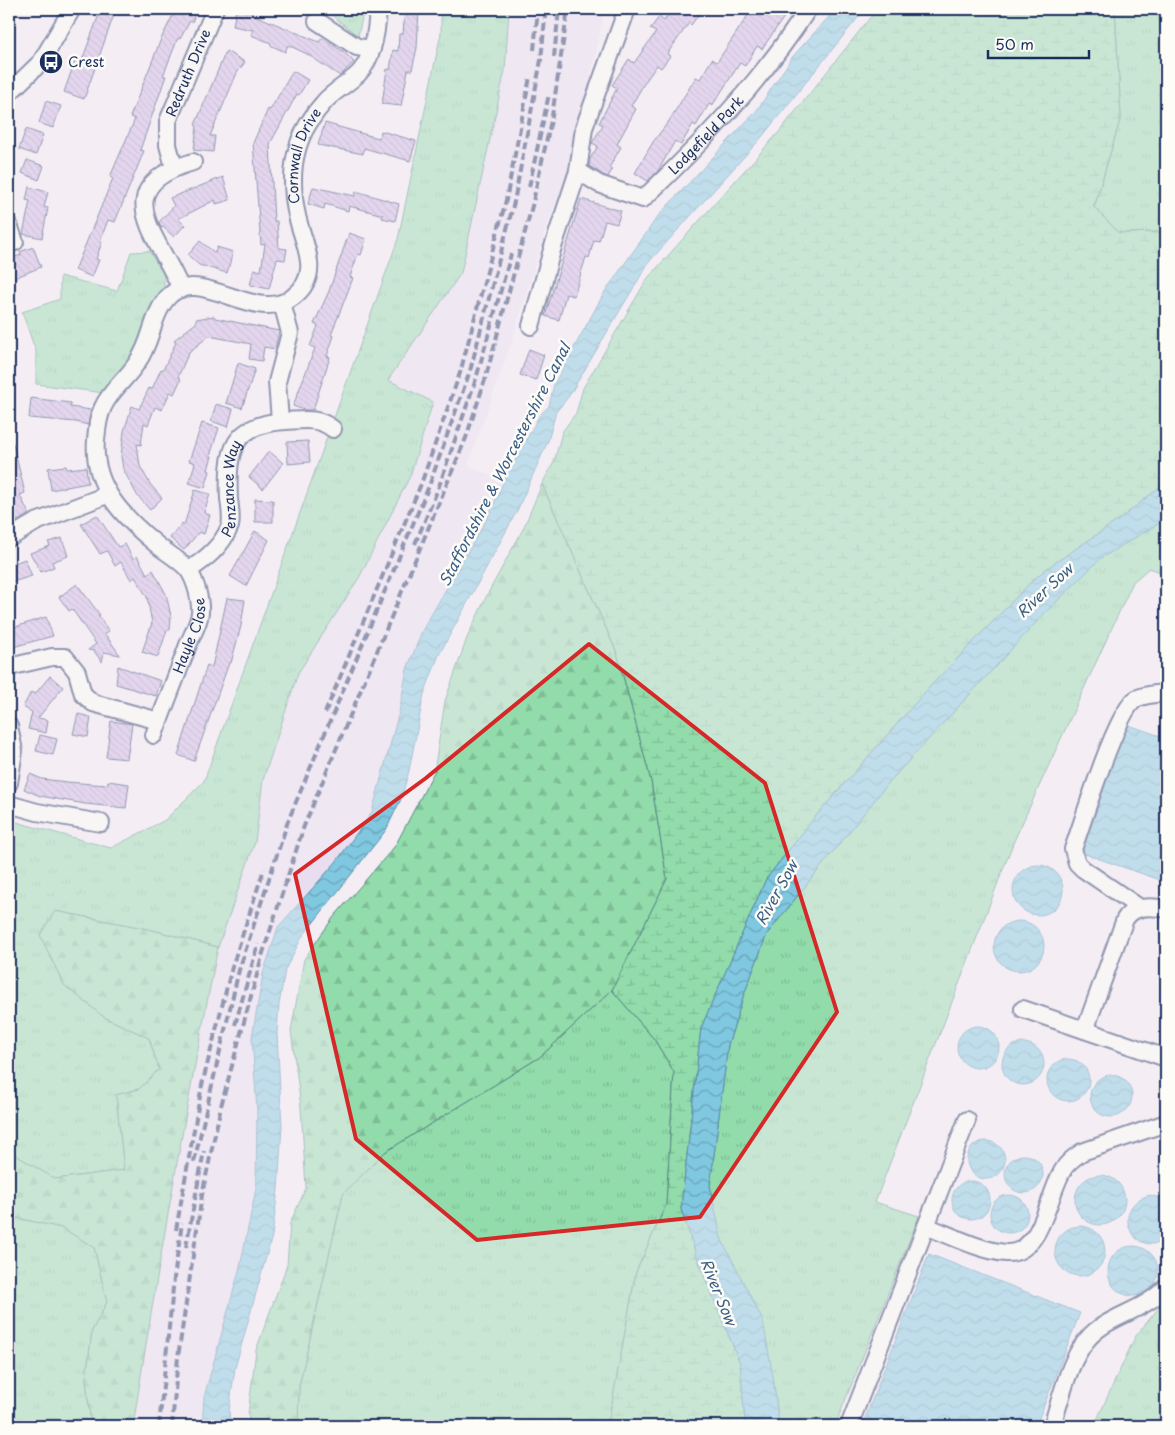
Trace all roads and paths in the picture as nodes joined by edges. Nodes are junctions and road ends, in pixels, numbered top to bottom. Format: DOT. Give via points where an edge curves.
graph roads {
  1 [pos="72,9"];
  2 [pos="215,9"];
  3 [pos="378,9"];
  4 [pos="627,9"];
  5 [pos="808,9"];
  6 [pos="317,21"];
  7 [pos="372,49"];
  8 [pos="9,93"];
  9 [pos="193,162"];
  10 [pos="174,167"];
  11 [pos="578,171"];
  12 [pos="9,225"];
  13 [pos="14,242"];
  14 [pos="181,289"];
  15 [pos="282,303"];
  16 [pos="531,326"];
  17 [pos="280,421"];
  18 [pos="333,429"];
  19 [pos="108,495"];
  20 [pos="9,538"];
  21 [pos="189,570"];
  22 [pos="16,665"];
  23 [pos="1166,693"];
  24 [pos="9,726"];
  25 [pos="9,783"];
  26 [pos="9,804"];
  27 [pos="101,823"];
  28 [pos="1140,908"];
  29 [pos="1166,909"];
  30 [pos="1023,1008"];
  31 [pos="1085,1030"];
  32 [pos="1166,1058"];
  33 [pos="967,1120"];
  34 [pos="1166,1123"];
  35 [pos="926,1226"];
  36 [pos="1166,1287"];
  37 [pos="849,1426"];
  38 [pos="1052,1426"];
  1 -- 8 [label="street" via="41,62"];
  2 -- 10 [label="street, Redruth Drive" via="168,121 168,145"];
  3 -- 7 [label="street, Cornwall Drive"];
  4 -- 11 [label="street" via="584,128"];
  5 -- 11 [label="street, Lodgefield Park" via="747,91 689,155 643,199 599,184"];
  6 -- 7 [label="street" via="357,48"];
  7 -- 15 [label="street, Cornwall Drive" via="360,72 325,101 306,128 296,151 293,178 300,226 308,246 310,263 308,279 300,291"];
  9 -- 10 [label="street"];
  10 -- 14 [label="street" via="149,186 143,198 144,218"];
  11 -- 16 [label="street"];
  12 -- 13 [label="street"];
  14 -- 15 [label="street" via="202,288 269,306"];
  14 -- 19 [label="street" via="163,302 139,360 102,408 95,453 98,473"];
  15 -- 17 [label="street" via="290,333 277,382"];
  17 -- 18 [label="street, Penzance Way" via="318,420"];
  17 -- 21 [label="street, Penzance Way" via="257,424 235,442 228,474 230,524 222,541 209,556"];
  19 -- 20 [label="street" via="36,522"];
  19 -- 21 [label="street" via="129,522"];
  21 -- 22 [label="street, Hayle Close" via="197,591 200,614 156,728 93,703 83,694 77,672 65,657"];
  23 -- 28 [label="street" via="1136,699 1121,718 1073,849 1077,863 1083,869"];
  24 -- 25 [label="street" via="14,751"];
  26 -- 27 [label="street"];
  28 -- 29 [label="street"];
  28 -- 31 [label="street" via="1125,918"];
  30 -- 31 [label="street"];
  31 -- 32 [label="street"];
  33 -- 35 [label="street"];
  34 -- 35 [label="street" via="1082,1152 1071,1160 1057,1182 1036,1236 1017,1252 996,1251"];
  35 -- 37 [label="street"];
  36 -- 38 [label="street" via="1138,1309 1104,1325 1086,1341 1075,1359"];
}
